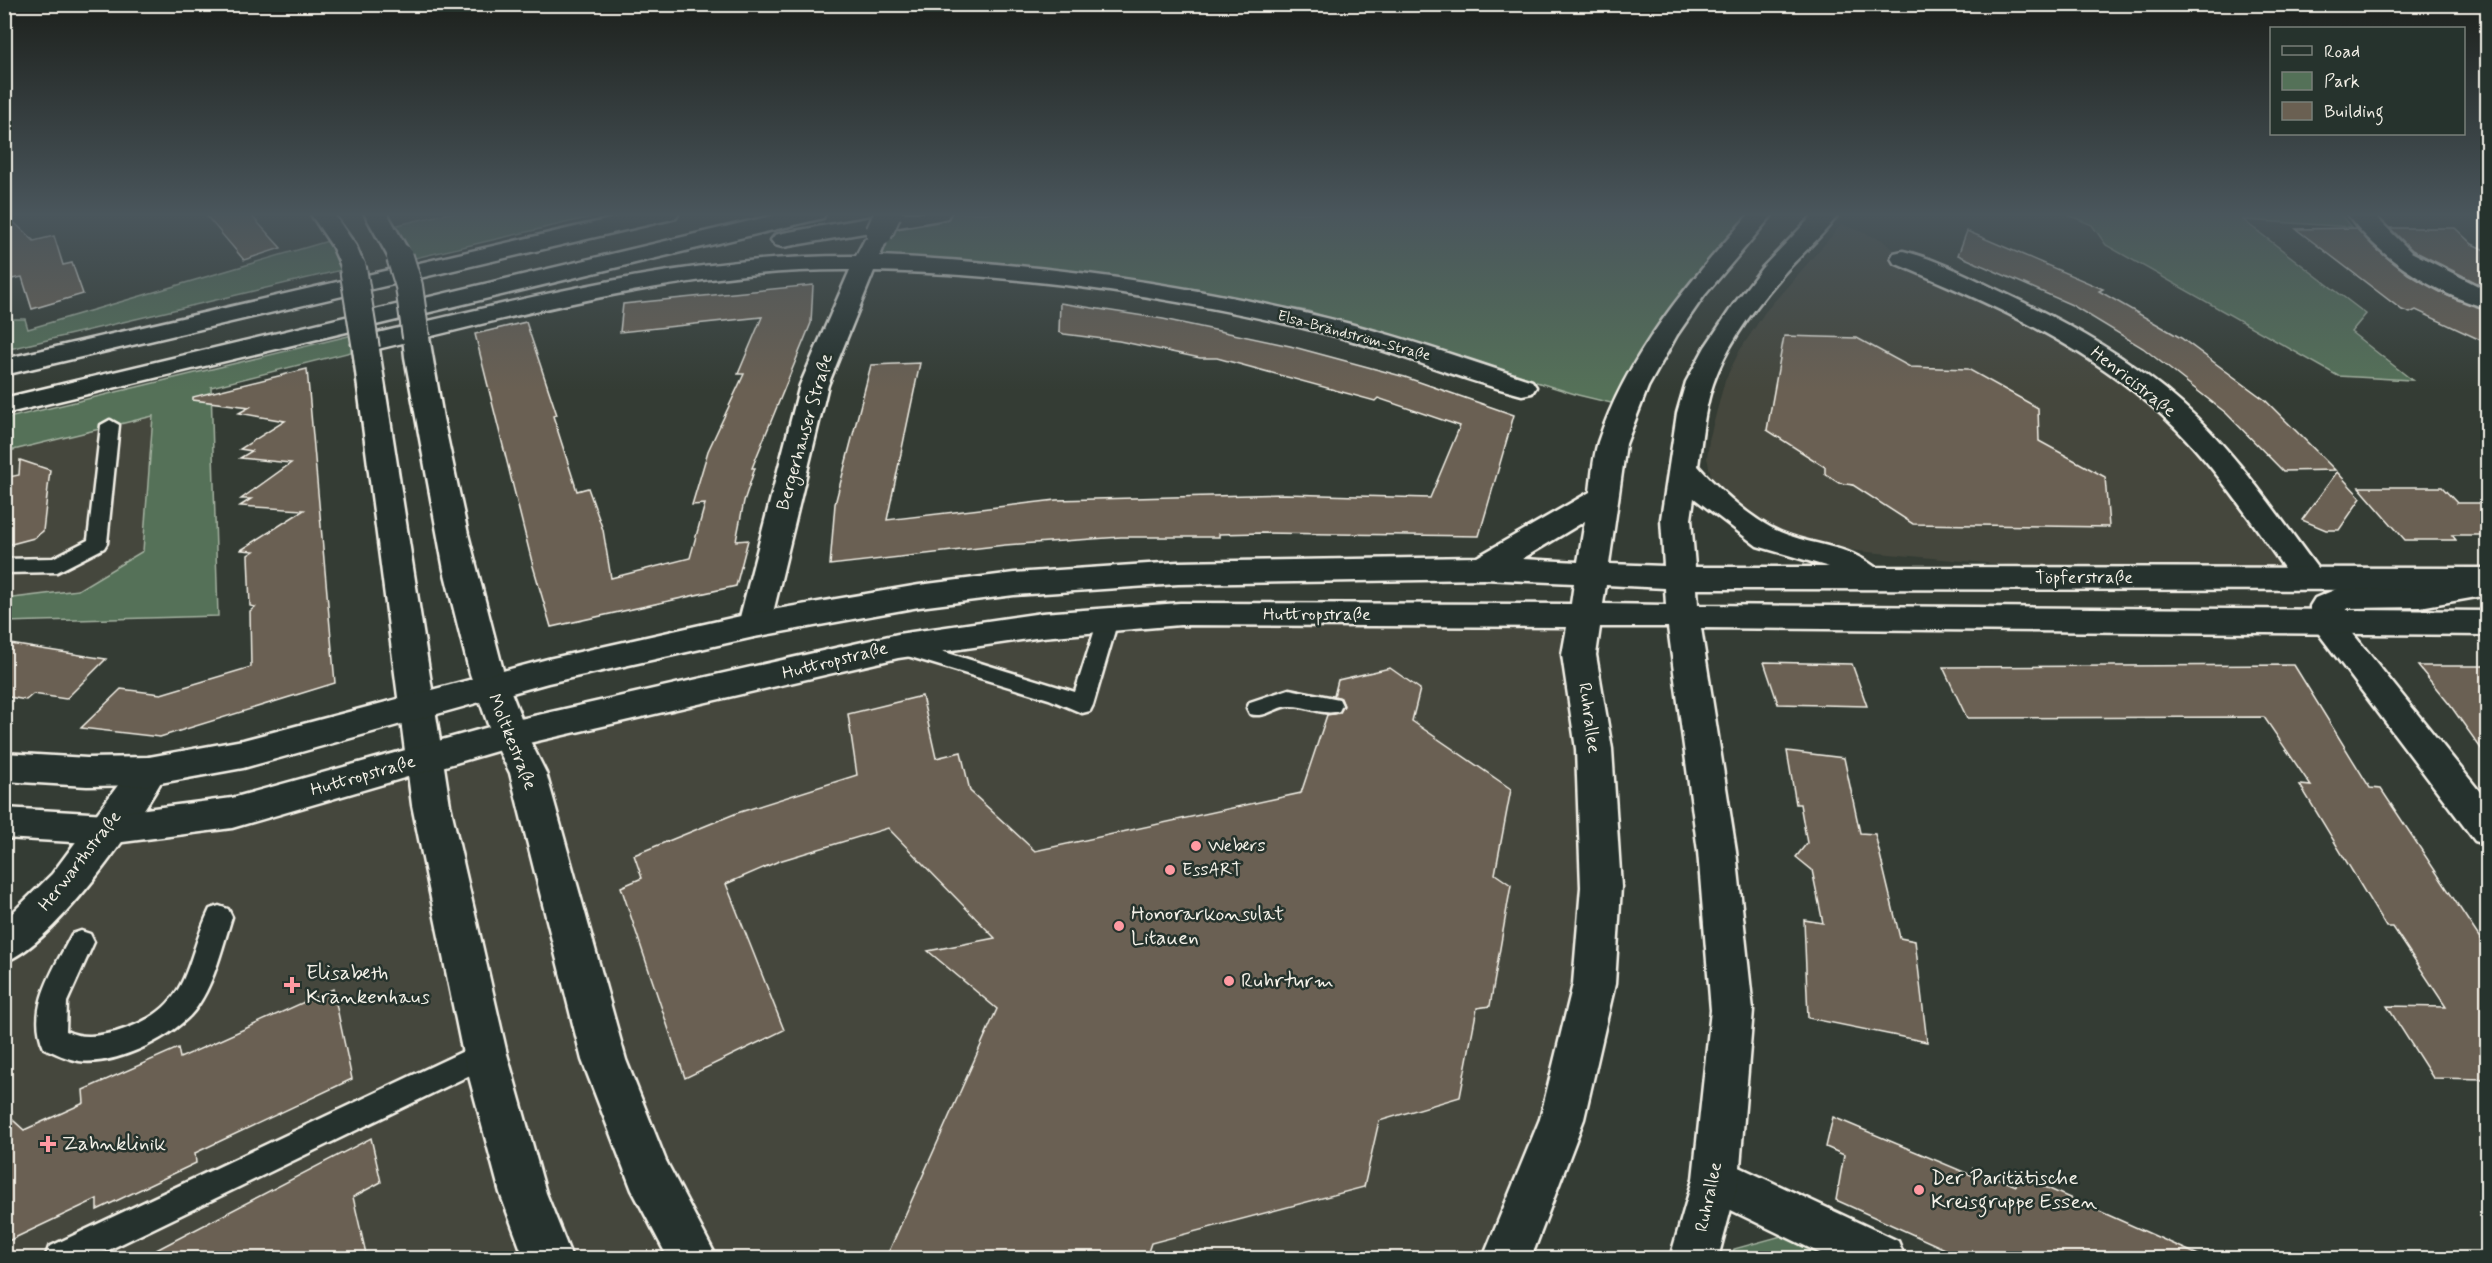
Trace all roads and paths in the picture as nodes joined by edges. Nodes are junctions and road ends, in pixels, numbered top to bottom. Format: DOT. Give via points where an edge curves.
graph roads {
  1 [pos="354,272"];
  2 [pos="405,272"];
  3 [pos="414,272"];
  4 [pos="567,272"];
  5 [pos="575,272"];
  6 [pos="706,272"];
  7 [pos="860,272"];
  8 [pos="1012,272"];
  9 [pos="1712,272"];
  10 [pos="1771,272"];
  11 [pos="1935,272"];
  12 [pos="2428,272"];
  13 [pos="550,276"];
  14 [pos="2487,301"];
  15 [pos="416,335"];
  16 [pos="365,346"];
  17 [pos="4,367"];
  18 [pos="1522,387"];
  19 [pos="4,406"];
  20 [pos="110,425"];
  21 [pos="1684,468"];
  22 [pos="1602,498"];
  23 [pos="4,566"];
  24 [pos="1484,568"];
  25 [pos="1592,573"];
  26 [pos="1867,576"];
  27 [pos="2307,577"];
  28 [pos="2487,581"];
  29 [pos="1681,597"];
  30 [pos="1584,617"];
  31 [pos="1108,620"];
  32 [pos="2326,622"];
  33 [pos="2487,623"];
  34 [pos="754,625"];
  35 [pos="898,646"];
  36 [pos="490,688"];
  37 [pos="1330,705"];
  38 [pos="1258,708"];
  39 [pos="415,709"];
  40 [pos="507,735"];
  41 [pos="423,759"];
  42 [pos="4,767"];
  43 [pos="148,771"];
  44 [pos="4,823"];
  45 [pos="107,829"];
  46 [pos="2487,830"];
  47 [pos="219,917"];
  48 [pos="81,942"];
  49 [pos="4,945"];
  50 [pos="485,1054"];
  51 [pos="1716,1179"];
  52 [pos="60,1258"];
  53 [pos="548,1258"];
  54 [pos="693,1258"];
  55 [pos="1507,1258"];
  56 [pos="1694,1258"];
  57 [pos="1881,1258"];
  1 -- 16 [label="main road, bridge"];
  2 -- 15 [label="main road, Moltkestraße, bridge"];
  3 -- 17 [label="main road"];
  4 -- 13 [label="main road"];
  5 -- 13 [label="main road"];
  6 -- 15 [label="main road, Elsa-Brändström-Straße" via="663,277"];
  7 -- 34 [label="main road, Bergerhauser Straße" via="814,385"];
  8 -- 18 [label="main road, Elsa-Brändström-Straße" via="1248,308 1343,330"];
  9 -- 22 [label="main road, Ruhrallee" via="1664,334 1634,387 1612,444"];
  10 -- 21 [label="main road, Ruhrallee" via="1718,347 1700,382 1691,413"];
  11 -- 27 [label="main road, Henricistraße" via="2031,314 2083,343 2170,408 2204,442"];
  12 -- 14 [label="main road"];
  13 -- 19 [label="main road"];
  15 -- 16 [label="main road, Elsa-Brändström-Straße"];
  15 -- 36 [label="main road, Moltkestraße" via="453,543"];
  16 -- 39 [label="main road"];
  20 -- 23 [label="lane" via="97,543 57,565"];
  21 -- 26 [label="main road" via="1708,497 1768,539 1833,556"];
  21 -- 29 [label="main road, Ruhrallee" via="1676,519"];
  22 -- 24 [label="main road"];
  22 -- 25 [label="main road, Ruhrallee"];
  24 -- 25 [label="main road"];
  24 -- 34 [label="main road" via="1178,573 1014,584"];
  25 -- 29 [label="main road"];
  25 -- 30 [label="main road, Ruhrallee"];
  26 -- 27 [label="main road, Töpferstraße"];
  26 -- 29 [label="main road, Töpferstraße"];
  27 -- 28 [label="main road, Töpferstraße"];
  28 -- 32 [label="main road" via="2420,596 2344,597 2326,606"];
  29 -- 30 [label="main road, Huttropstraße"];
  29 -- 32 [label="main road"];
  29 -- 51 [label="main road, Ruhrallee" via="1717,851 1732,1010"];
  30 -- 31 [label="main road, Huttropstraße" via="1179,614"];
  30 -- 55 [label="main road, Ruhrallee" via="1579,655 1594,749 1600,876 1594,984 1562,1119"];
  31 -- 35 [label="main road, Huttropstraße" via="1042,625"];
  31 -- 35 [label="lane" via="1082,705 1057,693"];
  32 -- 33 [label="main road"];
  32 -- 46 [label="main road"];
  34 -- 36 [label="main road" via="548,671"];
  35 -- 40 [label="main road, Huttropstraße"];
  36 -- 39 [label="main road"];
  36 -- 40 [label="main road, Moltkestraße"];
  37 -- 38 [label="lane" via="1289,697"];
  39 -- 41 [label="main road"];
  39 -- 43 [label="main road" via="243,754"];
  40 -- 41 [label="main road, Huttropstraße"];
  40 -- 54 [label="main road, Moltkestraße" via="528,773 604,1060 648,1174"];
  41 -- 45 [label="main road, Huttropstraße" via="232,813"];
  41 -- 50 [label="main road"];
  42 -- 43 [label="main road"];
  43 -- 45 [label="main road, Herwarthstraße"];
  44 -- 45 [label="main road, Huttropstraße"];
  45 -- 49 [label="main road, Herwarthstraße" via="66,885 28,926"];
  47 -- 48 [label="lane" via="202,970 187,1000 163,1022 136,1038 108,1047 69,1046 54,1039 49,1024 52,1005"];
  50 -- 52 [label="lane"];
  50 -- 53 [label="main road" via="523,1193"];
  51 -- 56 [label="main road, Ruhrallee"];
  51 -- 57 [label="main road"];
}
